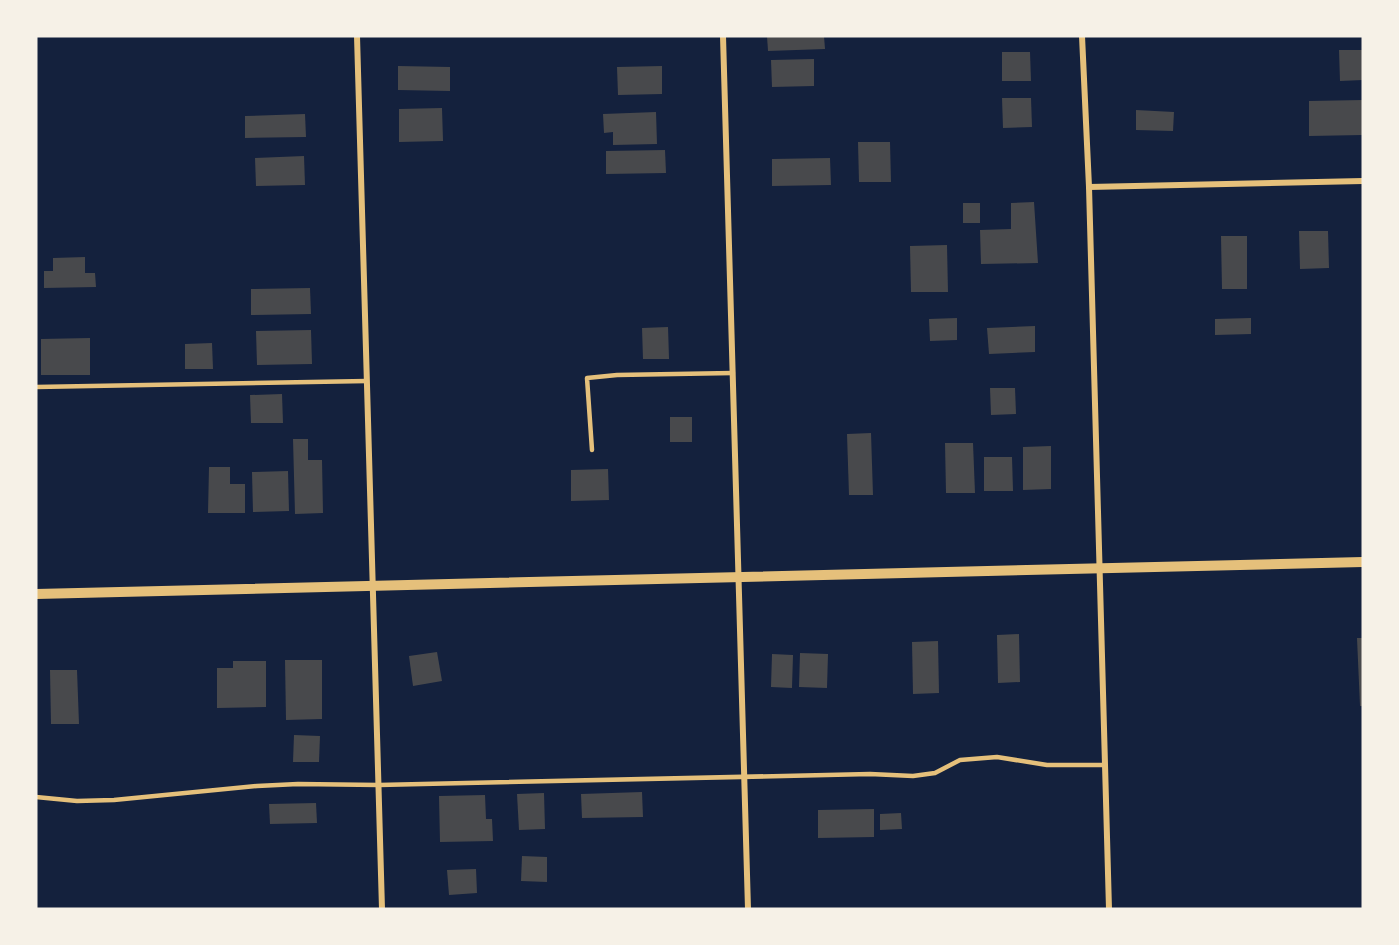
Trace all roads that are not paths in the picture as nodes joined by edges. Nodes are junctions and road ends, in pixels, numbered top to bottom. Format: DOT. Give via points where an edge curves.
graph roads {
  1 [pos="357,36"];
  2 [pos="723,36"];
  3 [pos="1083,36"];
  4 [pos="1363,181"];
  5 [pos="1089,187"];
  6 [pos="733,373"];
  7 [pos="367,381"];
  8 [pos="36,387"];
  9 [pos="592,450"];
  10 [pos="1363,562"];
  11 [pos="1099,568"];
  12 [pos="739,577"];
  13 [pos="373,586"];
  14 [pos="36,594"];
  15 [pos="1105,765"];
  16 [pos="745,777"];
  17 [pos="379,785"];
  18 [pos="36,796"];
  19 [pos="382,909"];
  20 [pos="748,909"];
  21 [pos="1109,909"];
  1 -- 7 [label="street"];
  2 -- 6 [label="street"];
  3 -- 5 [label="street"];
  4 -- 5 [label="street"];
  5 -- 11 [label="street"];
  6 -- 9 [label="lane" via="588,378"];
  6 -- 12 [label="street"];
  7 -- 8 [label="lane"];
  7 -- 13 [label="street"];
  10 -- 11 [label="street"];
  11 -- 12 [label="street"];
  11 -- 15 [label="street"];
  12 -- 13 [label="street"];
  12 -- 16 [label="street"];
  13 -- 14 [label="street"];
  13 -- 17 [label="street"];
  15 -- 16 [label="lane" via="1047,765 997,757 960,760 935,773 913,776"];
  15 -- 21 [label="street"];
  16 -- 17 [label="lane"];
  16 -- 20 [label="street"];
  17 -- 18 [label="lane" via="257,786 114,800"];
  17 -- 19 [label="street"];
}
